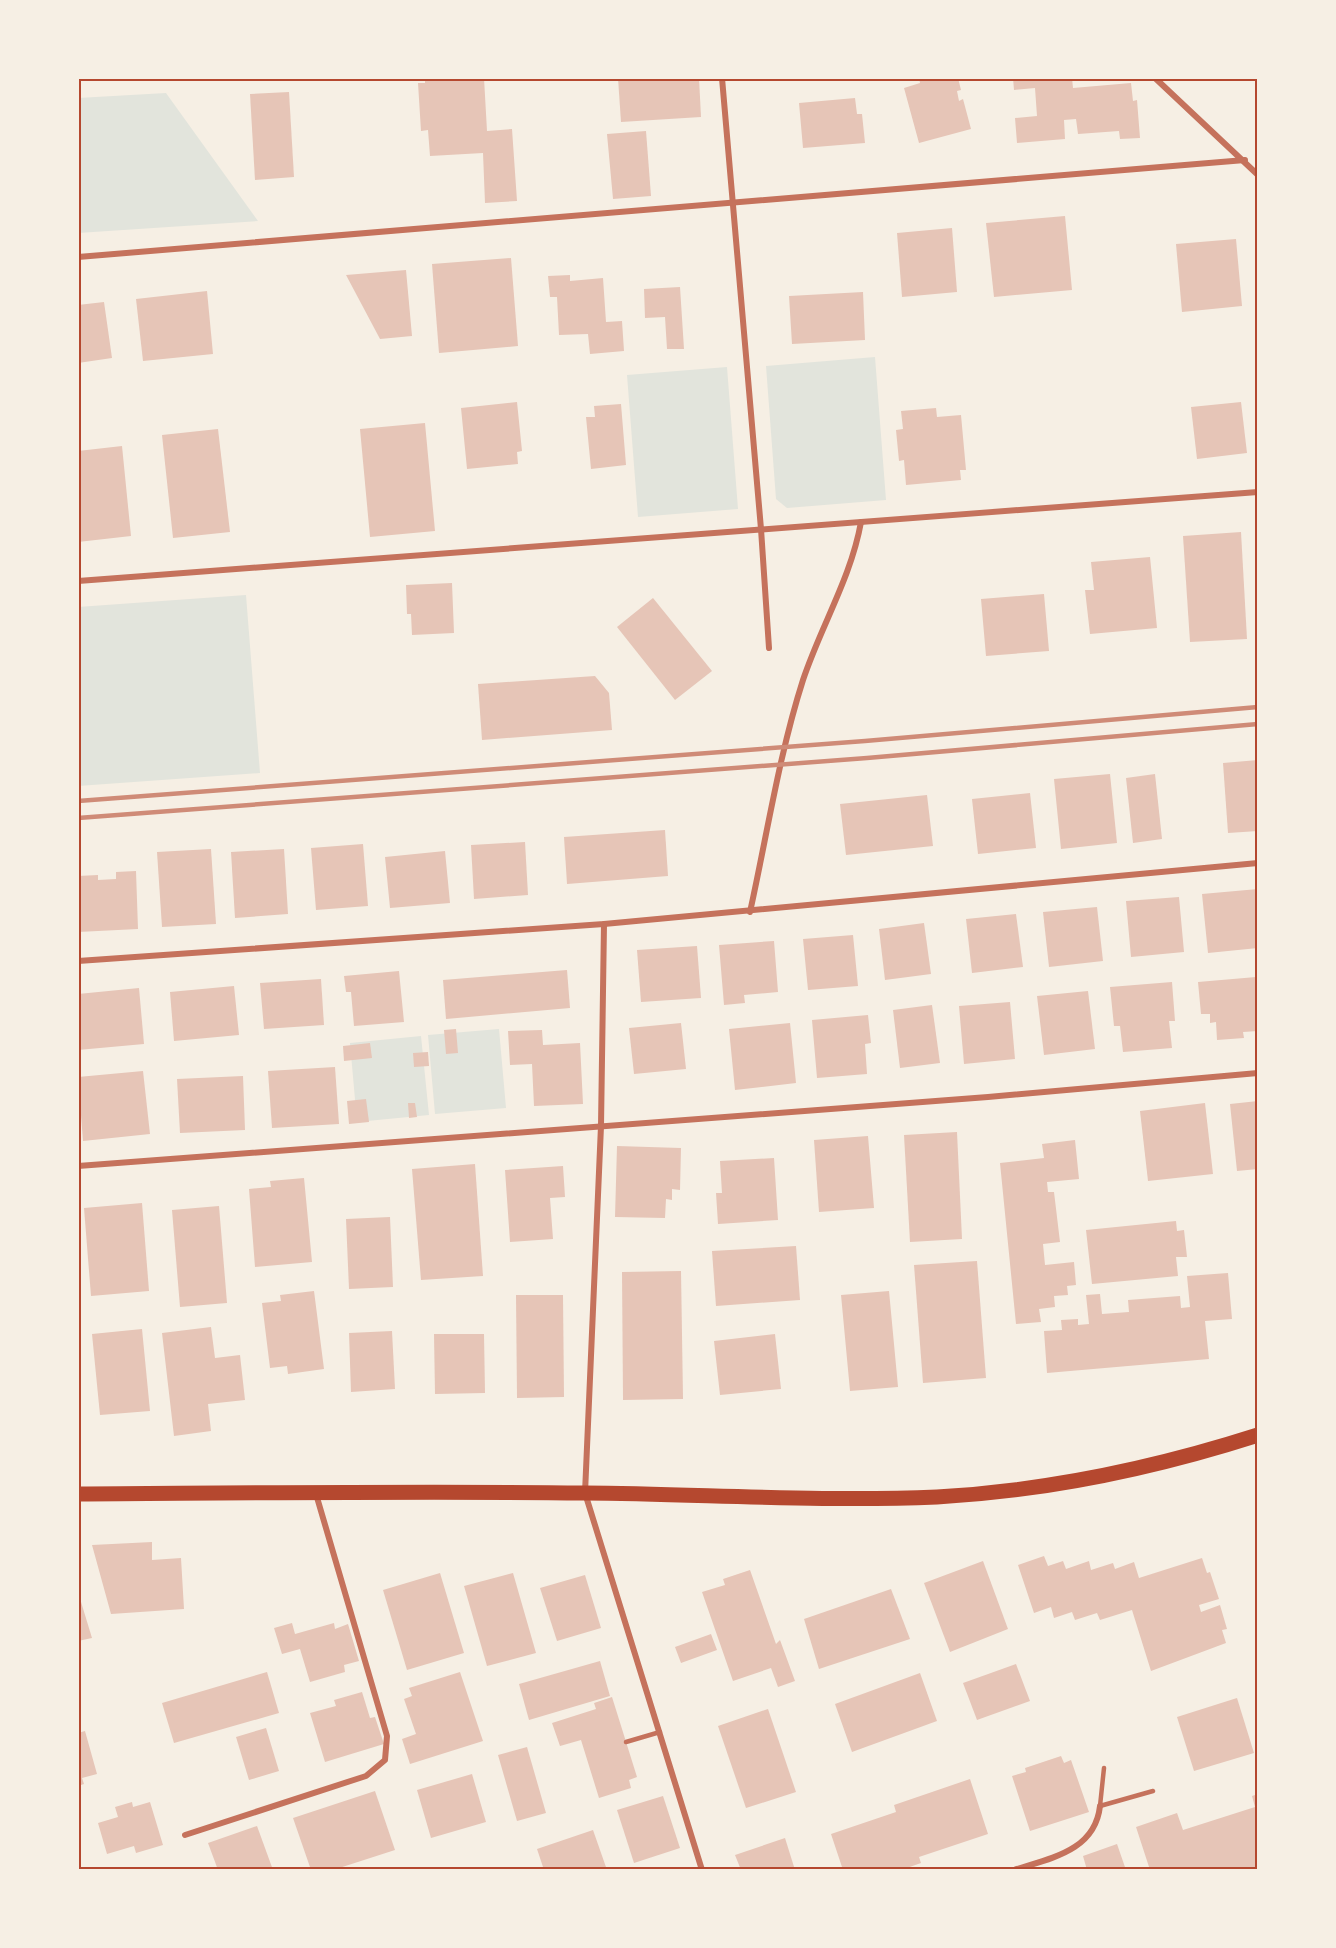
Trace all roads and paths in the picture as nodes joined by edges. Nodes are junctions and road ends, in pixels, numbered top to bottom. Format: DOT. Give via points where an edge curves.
graph roads {
  1 [pos="722,78"];
  2 [pos="1155,78"];
  3 [pos="1245,160"];
  4 [pos="1258,175"];
  5 [pos="733,204"];
  6 [pos="78,257"];
  7 [pos="1258,492"];
  8 [pos="861,522"];
  9 [pos="761,529"];
  10 [pos="78,581"];
  11 [pos="769,648"];
  12 [pos="1258,863"];
  13 [pos="750,912"];
  14 [pos="604,924"];
  15 [pos="78,961"];
  16 [pos="1258,1073"];
  17 [pos="601,1126"];
  18 [pos="78,1166"];
  19 [pos="1258,1435"];
  20 [pos="316,1493"];
  21 [pos="585,1493"];
  22 [pos="78,1494"];
  23 [pos="660,1732"];
  24 [pos="626,1742"];
  25 [pos="1104,1768"];
  26 [pos="1153,1791"];
  27 [pos="1101,1806"];
  28 [pos="185,1835"];
  29 [pos="702,1870"];
  30 [pos="1014,1870"];
  1 -- 5 [label="street"];
  2 -- 3 [label="street"];
  3 -- 4 [label="street"];
  3 -- 5 [label="street"];
  5 -- 6 [label="street"];
  5 -- 9 [label="street"];
  7 -- 8 [label="street"];
  8 -- 9 [label="street"];
  8 -- 13 [label="street" via="851,564 795,707"];
  9 -- 10 [label="street"];
  9 -- 11 [label="street"];
  12 -- 13 [label="street"];
  13 -- 14 [label="street"];
  14 -- 15 [label="street"];
  14 -- 17 [label="street"];
  16 -- 17 [label="street"];
  17 -- 18 [label="street"];
  17 -- 21 [label="street"];
  19 -- 21 [label="main road" via="1135,1468 983,1493 853,1498"];
  20 -- 21 [label="main road"];
  20 -- 22 [label="main road"];
  20 -- 28 [label="street" via="387,1736 385,1760 366,1776"];
  21 -- 23 [label="street"];
  23 -- 24 [label="lane"];
  23 -- 29 [label="street"];
  25 -- 27 [label="lane"];
  26 -- 27 [label="lane"];
  27 -- 30 [label="street" via="1096,1826 1082,1843 1065,1853"];
}
